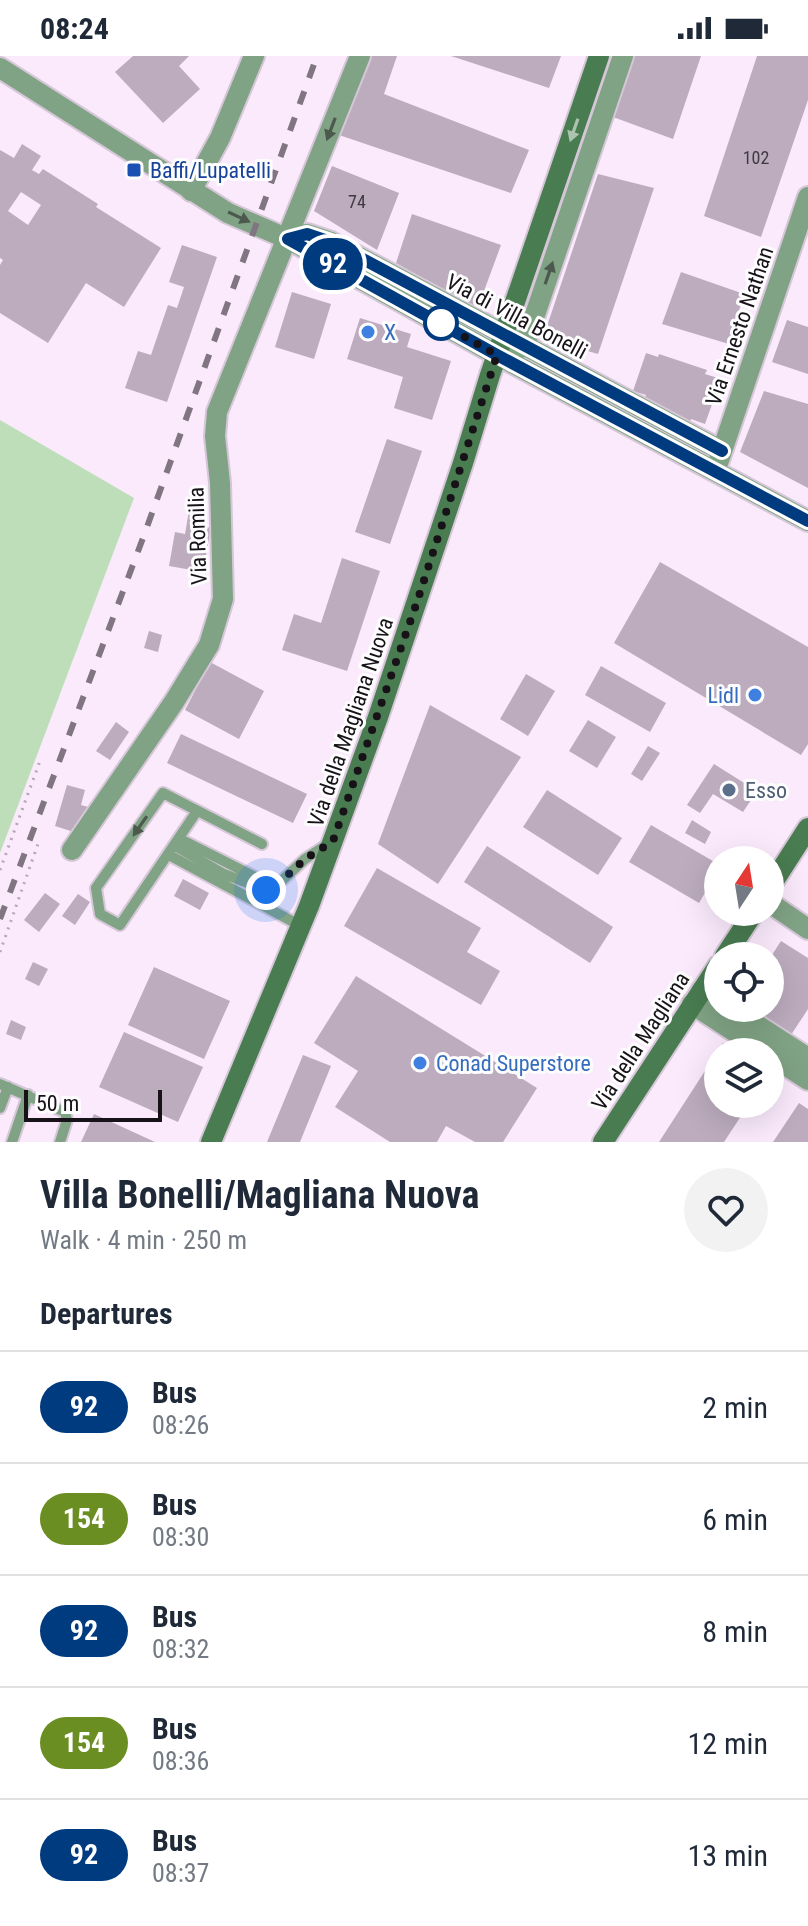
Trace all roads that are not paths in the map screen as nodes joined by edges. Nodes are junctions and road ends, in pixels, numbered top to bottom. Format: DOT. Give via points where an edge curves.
graph roads {
  1 [pos="254,56"];
  2 [pos="360,56"];
  3 [pos="599,56"];
  4 [pos="623,56"];
  5 [pos="0,68"];
  6 [pos="191,191"];
  7 [pos="808,197"];
  8 [pos="288,239"];
  9 [pos="500,345"];
  10 [pos="524,347"];
  11 [pos="722,451"];
  12 [pos="715,471"];
  13 [pos="808,521"];
  14 [pos="197,811"];
  15 [pos="808,828"];
  16 [pos="333,841"];
  17 [pos="262,844"];
  18 [pos="175,847"];
  19 [pos="72,850"];
  20 [pos="784,865"];
  21 [pos="784,913"];
  22 [pos="301,926"];
  23 [pos="808,929"];
  24 [pos="704,998"];
  25 [pos="732,1022"];
  26 [pos="753,1022"];
  27 [pos="751,1038"];
  28 [pos="808,1058"];
  29 [pos="784,1064"];
  30 [pos="808,1080"];
  31 [pos="4,1086"];
  32 [pos="28,1095"];
  33 [pos="0,1108"];
  34 [pos="12,1142"];
  35 [pos="60,1142"];
  36 [pos="211,1142"];
  37 [pos="603,1142"];
  1 -- 6 [label="street"];
  2 -- 8 [label="street, Via Romilia, one-way"];
  3 -- 9 [label="main road, Via della Magliana Nuova, one-way"];
  10 -- 4 [label="street, one-way"];
  5 -- 6 [label="street, Via di Villa Bonelli"];
  6 -- 8 [label="street, Via di Villa Bonelli, one-way"];
  7 -- 11 [label="street, Via Ernesto Nathan"];
  8 -- 9 [label="street, Via di Villa Bonelli"];
  8 -- 19 [label="street, Via Romilia" via="217,412 223,599 209,645"];
  9 -- 10 [label="street"];
  9 -- 12 [label="street, Via di Villa Bonelli"];
  9 -- 16 [label="main road, Via della Magliana Nuova" via="401,652"];
  10 -- 11 [label="street, Via di Villa Bonelli"];
  11 -- 12 [label="street, Via Ernesto Nathan"];
  12 -- 13 [label="street, Via di Villa Bonelli"];
  14 -- 17 [label="lane"];
  14 -- 18 [label="lane"];
  14 -- 18 [label="lane, one-way" via="163,793 96,888 100,914 120,925"];
  15 -- 20 [label="main road"];
  16 -- 18 [label="lane" via="275,887 261,890"];
  16 -- 22 [label="main road, Via della Magliana Nuova"];
  18 -- 22 [label="lane"];
  21 -- 23 [label="street"];
  22 -- 36 [label="main road, Via della Magliana Nuova"];
  24 -- 37 [label="main road, Via della Magliana"];
  25 -- 27 [label="street"];
  26 -- 28 [label="street"];
  29 -- 30 [label="street"];
  31 -- 32 [label="lane"];
  31 -- 33 [label="lane"];
  32 -- 34 [label="lane"];
  32 -- 35 [label="lane" via="65,1112"];
}
